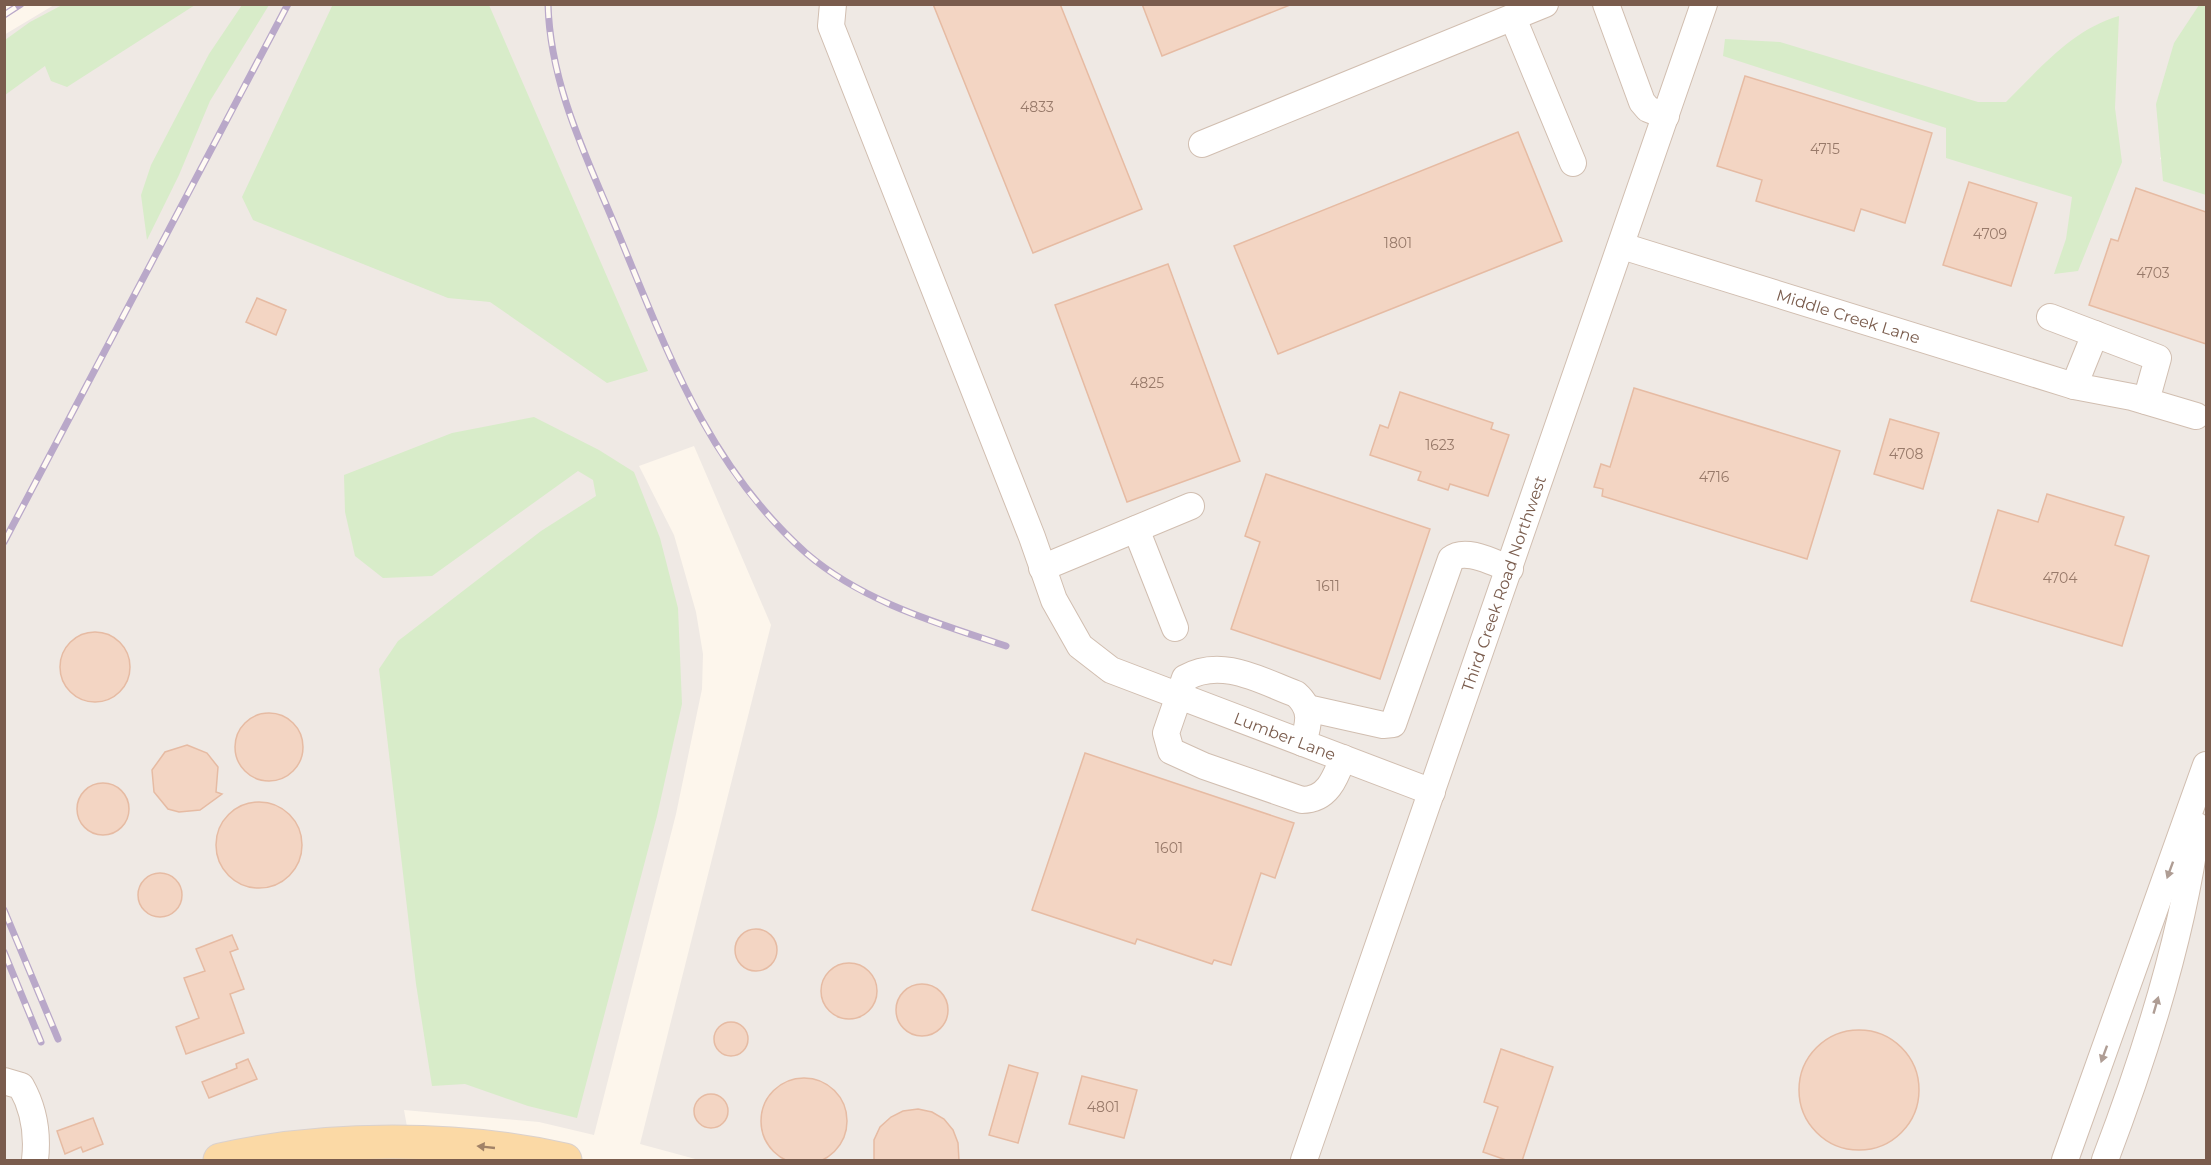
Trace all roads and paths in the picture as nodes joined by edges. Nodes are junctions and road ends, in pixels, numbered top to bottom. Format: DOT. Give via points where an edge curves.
graph roads {
  1 [pos="833,4"];
  2 [pos="1545,4"];
  3 [pos="1606,4"];
  4 [pos="1704,4"];
  5 [pos="1513,18"];
  6 [pos="1666,116"];
  7 [pos="1202,144"];
  8 [pos="1574,163"];
  9 [pos="1622,246"];
  10 [pos="2050,317"];
  11 [pos="2095,334"];
  12 [pos="2074,386"];
  13 [pos="2146,401"];
  14 [pos="2196,416"];
  15 [pos="1191,506"];
  16 [pos="1136,529"];
  17 [pos="1042,568"];
  18 [pos="1510,569"];
  19 [pos="1175,628"];
  20 [pos="1177,695"];
  21 [pos="1307,708"];
  22 [pos="1303,743"];
  23 [pos="1343,758"];
  24 [pos="2206,765"];
  25 [pos="1432,792"];
  26 [pos="2197,795"];
  27 [pos="2198,888"];
  28 [pos="4,1081"];
  29 [pos="35,1161"];
  30 [pos="220,1161"];
  31 [pos="565,1161"];
  32 [pos="1304,1161"];
  33 [pos="2065,1161"];
  34 [pos="2105,1161"];
  1 -- 17 [label="street, Lumber Lane" via="831,26"];
  2 -- 5 [label="street"];
  3 -- 6 [label="street" via="1642,102 1648,109"];
  4 -- 6 [label="street, Third Creek Road Northwest"];
  5 -- 7 [label="street"];
  5 -- 8 [label="street"];
  6 -- 9 [label="street, Third Creek Road Northwest"];
  9 -- 12 [label="street, Middle Creek Lane"];
  9 -- 18 [label="street, Third Creek Road Northwest"];
  10 -- 11 [label="street"];
  11 -- 12 [label="street"];
  11 -- 13 [label="street" via="2158,358"];
  12 -- 13 [label="street, Middle Creek Lane"];
  13 -- 14 [label="street, Middle Creek Lane"];
  15 -- 16 [label="street"];
  16 -- 17 [label="street"];
  16 -- 19 [label="street"];
  17 -- 20 [label="street, Lumber Lane" via="1054,600 1080,646 1111,670"];
  18 -- 21 [label="street" via="1470,555 1451,559 1393,724"];
  18 -- 25 [label="street, Third Creek Road Northwest"];
  20 -- 21 [label="street" via="1185,678 1196,672 1220,669 1236,671 1296,694"];
  20 -- 22 [label="street, Lumber Lane"];
  20 -- 23 [label="street" via="1166,733 1167,743 1171,751 1204,766 1310,800 1330,787"];
  21 -- 22 [label="street" via="1309,722"];
  22 -- 23 [label="street, Lumber Lane"];
  23 -- 25 [label="street, Lumber Lane"];
  24 -- 26 [label="street"];
  25 -- 32 [label="street, Third Creek Road Northwest"];
  26 -- 27 [label="street"];
  26 -- 33 [label="street, one-way"];
  34 -- 27 [label="street, one-way"];
  28 -- 29 [label="street" via="21,1086 27,1096 37,1132"];
  31 -- 30 [label="main road, one-way" via="441,1142 342,1144 247,1154"];
}
